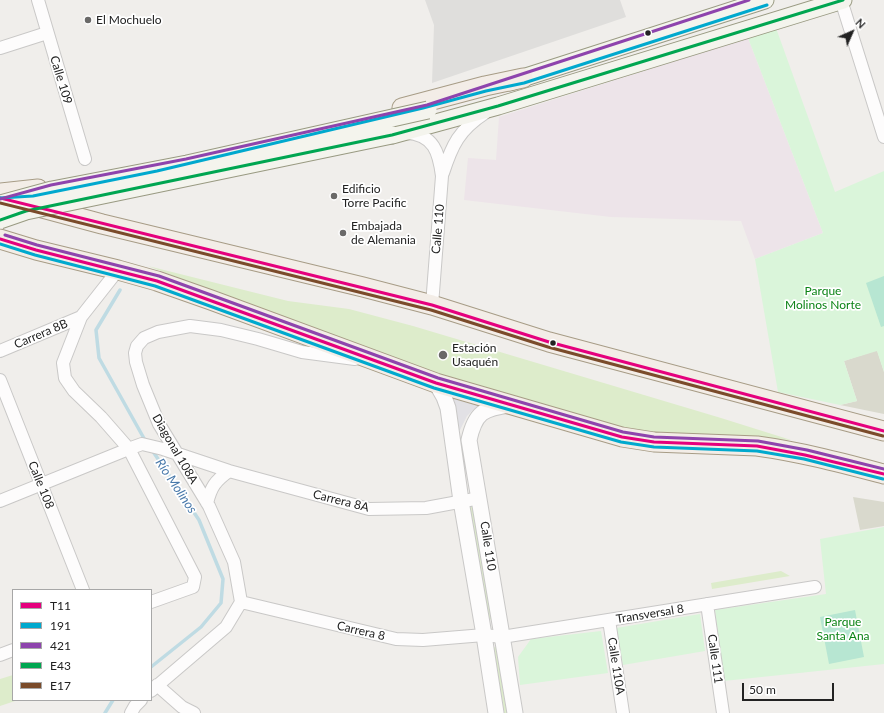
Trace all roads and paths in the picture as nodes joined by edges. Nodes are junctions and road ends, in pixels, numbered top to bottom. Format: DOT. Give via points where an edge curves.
graph roads {
  1 [pos="38,0"];
  2 [pos="765,0"];
  3 [pos="842,0"];
  4 [pos="47,33"];
  5 [pos="0,48"];
  6 [pos="523,78"];
  7 [pos="498,106"];
  8 [pos="883,133"];
  9 [pos="396,134"];
  10 [pos="86,159"];
  11 [pos="442,176"];
  12 [pos="0,193"];
  13 [pos="0,198"];
  14 [pos="0,204"];
  15 [pos="0,220"];
  16 [pos="1,240"];
  17 [pos="118,270"];
  18 [pos="432,305"];
  19 [pos="81,317"];
  20 [pos="0,351"];
  21 [pos="384,363"];
  22 [pos="0,380"];
  23 [pos="436,383"];
  24 [pos="511,405"];
  25 [pos="884,432"];
  26 [pos="129,449"];
  27 [pos="177,454"];
  28 [pos="228,471"];
  29 [pos="884,474"];
  30 [pos="41,486"];
  31 [pos="480,498"];
  32 [pos="0,501"];
  33 [pos="461,502"];
  34 [pos="207,503"];
  35 [pos="815,587"];
  36 [pos="83,589"];
  37 [pos="152,602"];
  38 [pos="241,602"];
  39 [pos="707,604"];
  40 [pos="609,620"];
  41 [pos="484,635"];
  42 [pos="502,637"];
  43 [pos="12,650"];
  44 [pos="0,655"];
  45 [pos="154,688"];
  46 [pos="140,701"];
  47 [pos="131,713"];
  48 [pos="194,713"];
  49 [pos="496,713"];
  50 [pos="515,713"];
  51 [pos="623,713"];
  52 [pos="723,713"];
  1 -- 4 [label="street, Calle 109"];
  2 -- 6 [label="main road"];
  3 -- 7 [label="main road"];
  3 -- 8 [label="street"];
  4 -- 5 [label="street"];
  4 -- 10 [label="street, Calle 109"];
  6 -- 12 [label="main road" via="156,166 32,191"];
  6 -- 14 [label="main road, bridge" via="428,110 187,164 52,190"];
  7 -- 9 [label="main road"];
  7 -- 11 [label="street, Calle 110" via="475,119 457,139 450,150"];
  9 -- 11 [label="street, Calle 110" via="411,133 429,141 436,149"];
  9 -- 15 [label="main road, bridge" via="26,211"];
  11 -- 18 [label="street, Calle 110"];
  13 -- 18 [label="main road"];
  16 -- 17 [label="main road"];
  17 -- 19 [label="street"];
  17 -- 21 [label="main road" via="157,281"];
  18 -- 25 [label="main road" via="549,342"];
  19 -- 20 [label="street, Carrera 8B"];
  19 -- 26 [label="street" via="63,363 65,378 74,391"];
  21 -- 23 [label="main road"];
  21 -- 27 [label="street, Diagonal 108A" via="302,352 221,330 190,326 158,332 144,338 137,346 136,362 158,424"];
  22 -- 30 [label="street, Calle 108"];
  23 -- 24 [label="main road"];
  23 -- 33 [label="street, Calle 110" via="448,408"];
  24 -- 29 [label="main road" via="638,441 774,448"];
  24 -- 31 [label="street, Calle 110" via="486,410 476,419 471,429 469,440"];
  26 -- 27 [label="street, Carrera 8A" via="142,444"];
  26 -- 30 [label="street, Carrera 8A"];
  26 -- 37 [label="street" via="194,577 193,587"];
  27 -- 28 [label="street, Carrera 8A"];
  27 -- 34 [label="street, Diagonal 108A"];
  28 -- 33 [label="street, Carrera 8A" via="369,509 426,508"];
  28 -- 34 [label="street" via="210,490"];
  30 -- 32 [label="street, Carrera 8A"];
  30 -- 36 [label="street, Calle 108"];
  31 -- 33 [label="street, Carrera 8A"];
  31 -- 42 [label="street, Calle 110"];
  33 -- 41 [label="street, Calle 110"];
  34 -- 38 [label="street, Diagonal 108A" via="234,562"];
  35 -- 39 [label="street, Transversal 8"];
  38 -- 41 [label="street, Carrera 8" via="396,639 423,640"];
  38 -- 45 [label="street" via="226,627"];
  39 -- 40 [label="street, Transversal 8"];
  39 -- 52 [label="street, Calle 111"];
  40 -- 42 [label="street, Transversal 8"];
  40 -- 51 [label="street, Calle 110A"];
  41 -- 42 [label="street, Transversal 8"];
  41 -- 49 [label="street, Calle 110"];
  42 -- 50 [label="street, Calle 110"];
  43 -- 44 [label="street"];
  45 -- 48 [label="street"];
  46 -- 47 [label="street"];
}
